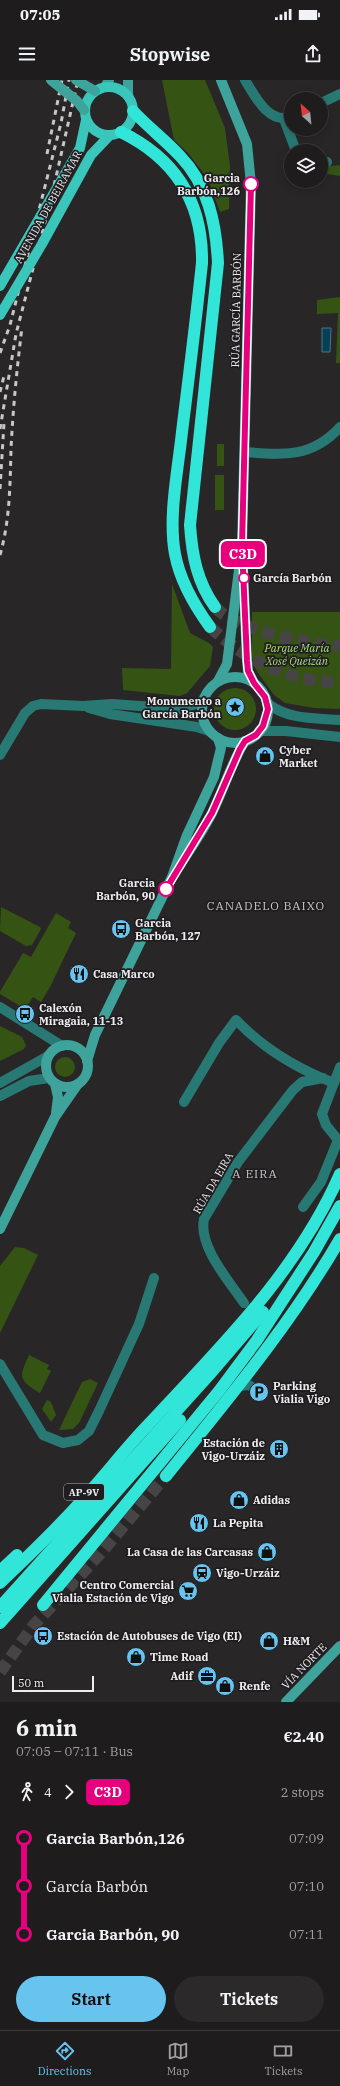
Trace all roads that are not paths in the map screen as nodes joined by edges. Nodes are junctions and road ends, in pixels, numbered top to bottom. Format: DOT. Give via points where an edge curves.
graph roads {
  1 [pos="51,80"];
  2 [pos="76,80"];
  3 [pos="128,80"];
  4 [pos="221,80"];
  5 [pos="245,80"];
  6 [pos="107,84"];
  7 [pos="95,91"];
  8 [pos="340,94"];
  9 [pos="128,96"];
  10 [pos="328,100"];
  11 [pos="133,111"];
  12 [pos="85,115"];
  13 [pos="284,117"];
  14 [pos="116,134"];
  15 [pos="0,286"];
  16 [pos="0,315"];
  17 [pos="340,427"];
  18 [pos="245,452"];
  19 [pos="242,546"];
  20 [pos="215,607"];
  21 [pos="210,627"];
  22 [pos="218,681"];
  23 [pos="254,683"];
  24 [pos="203,701"];
  25 [pos="267,703"];
  26 [pos="83,706"];
  27 [pos="340,720"];
  28 [pos="209,731"];
  29 [pos="260,731"];
  30 [pos="340,737"];
  31 [pos="218,738"];
  32 [pos="245,741"];
  33 [pos="0,755"];
  34 [pos="172,877"];
  35 [pos="0,1007"];
  36 [pos="95,1035"];
  37 [pos="62,1046"];
  38 [pos="76,1047"];
  39 [pos="48,1056"];
  40 [pos="87,1061"];
  41 [pos="340,1067"];
  42 [pos="323,1078"];
  43 [pos="52,1081"];
  44 [pos="0,1083"];
  45 [pos="334,1083"];
  46 [pos="78,1084"];
  47 [pos="0,1096"];
  48 [pos="184,1102"];
  49 [pos="55,1117"];
  50 [pos="340,1174"];
  51 [pos="340,1206"];
  52 [pos="303,1207"];
  53 [pos="0,1229"];
  54 [pos="340,1240"];
  55 [pos="300,1248"];
  56 [pos="302,1270"];
  57 [pos="154,1278"];
  58 [pos="244,1303"];
  59 [pos="0,1364"];
  60 [pos="245,1381"];
  61 [pos="259,1392"];
  62 [pos="118,1459"];
  63 [pos="166,1476"];
  64 [pos="0,1570"];
  65 [pos="0,1583"];
  66 [pos="43,1606"];
  67 [pos="0,1607"];
  68 [pos="0,1623"];
  69 [pos="340,1646"];
  70 [pos="286,1702"];
  1 -- 12 [label="main road, bridge" via="77,101"];
  2 -- 7 [label="main road, bridge"];
  3 -- 9 [label="main road"];
  4 -- 18 [label="main road, RÚA GARCÍA BARBÓN" via="247,144 251,184"];
  5 -- 13 [label="street" via="265,109"];
  6 -- 7 [label="main road"];
  6 -- 9 [label="main road"];
  7 -- 12 [label="main road" via="87,100"];
  8 -- 10 [label="street"];
  9 -- 11 [label="main road"];
  11 -- 14 [label="main road" via="130,123"];
  11 -- 20 [label="highway" via="192,170 215,223 218,262 190,525 194,565"];
  12 -- 14 [label="main road" via="96,132"];
  12 -- 15 [label="main road, AVENIDA DE BEIRAMAR, bridge" via="80,148"];
  14 -- 16 [label="main road, AVENIDA DE BEIRAMAR, bridge" via="91,155"];
  14 -- 21 [label="highway" via="142,142 179,178 195,208 202,244 173,526 174,552 179,572 188,593"];
  17 -- 18 [label="street" via="328,439 304,452 284,455"];
  18 -- 19 [label="main road, RÚA GARCÍA BARBÓN"];
  19 -- 22 [label="main road, RÚA GARCÍA BARBÓN" via="227,664"];
  19 -- 23 [label="main road, RÚA GARCÍA BARBÓN" via="247,661 248,671"];
  22 -- 23 [label="main road" via="237,677"];
  22 -- 24 [label="main road" via="206,693"];
  23 -- 25 [label="main road"];
  24 -- 26 [label="street" via="182,709 112,704"];
  24 -- 28 [label="main road" via="202,717"];
  25 -- 27 [label="street" via="275,710 290,716"];
  25 -- 29 [label="main road" via="267,715"];
  26 -- 28 [label="street" via="110,714"];
  26 -- 33 [label="street" via="51,703 33,706 21,719"];
  28 -- 31 [label="main road"];
  29 -- 30 [label="street"];
  29 -- 32 [label="main road"];
  31 -- 32 [label="main road" via="232,742"];
  31 -- 34 [label="main road" via="222,748 220,760 187,835"];
  32 -- 34 [label="main road" via="209,818"];
  34 -- 36 [label="main road"];
  35 -- 37 [label="street"];
  36 -- 38 [label="main road"];
  36 -- 40 [label="main road"];
  37 -- 38 [label="main road"];
  37 -- 39 [label="main road"];
  38 -- 40 [label="main road"];
  39 -- 43 [label="main road" via="46,1069"];
  39 -- 44 [label="street"];
  40 -- 46 [label="main road" via="85,1076"];
  41 -- 45 [label="street"];
  42 -- 45 [label="street"];
  42 -- 48 [label="street" via="313,1075 251,1035 236,1020 218,1043"];
  42 -- 58 [label="street, RÚA DA EIRA" via="302,1082 293,1090 238,1162 204,1219 202,1227 209,1250"];
  43 -- 46 [label="main road" via="66,1087"];
  43 -- 47 [label="street" via="29,1081"];
  43 -- 49 [label="main road" via="58,1097"];
  45 -- 52 [label="street" via="322,1114 326,1125 338,1140 321,1182"];
  46 -- 49 [label="main road"];
  49 -- 53 [label="main road"];
  50 -- 55 [label="highway"];
  51 -- 56 [label="highway"];
  54 -- 60 [label="highway" via="296,1309"];
  55 -- 62 [label="highway" via="263,1299"];
  55 -- 67 [label="highway" via="286,1280 264,1311 200,1386"];
  56 -- 66 [label="highway" via="257,1340 219,1391"];
  56 -- 68 [label="highway" via="182,1417"];
  57 -- 59 [label="street" via="139,1324 99,1411 89,1431 78,1440 63,1443 49,1439 43,1434"];
  60 -- 61 [label="street"];
  60 -- 63 [label="highway"];
  62 -- 64 [label="highway, AP-9V"];
  62 -- 65 [label="highway" via="84,1498"];
  69 -- 70 [label="main road, VÍA NORTE"];
}
